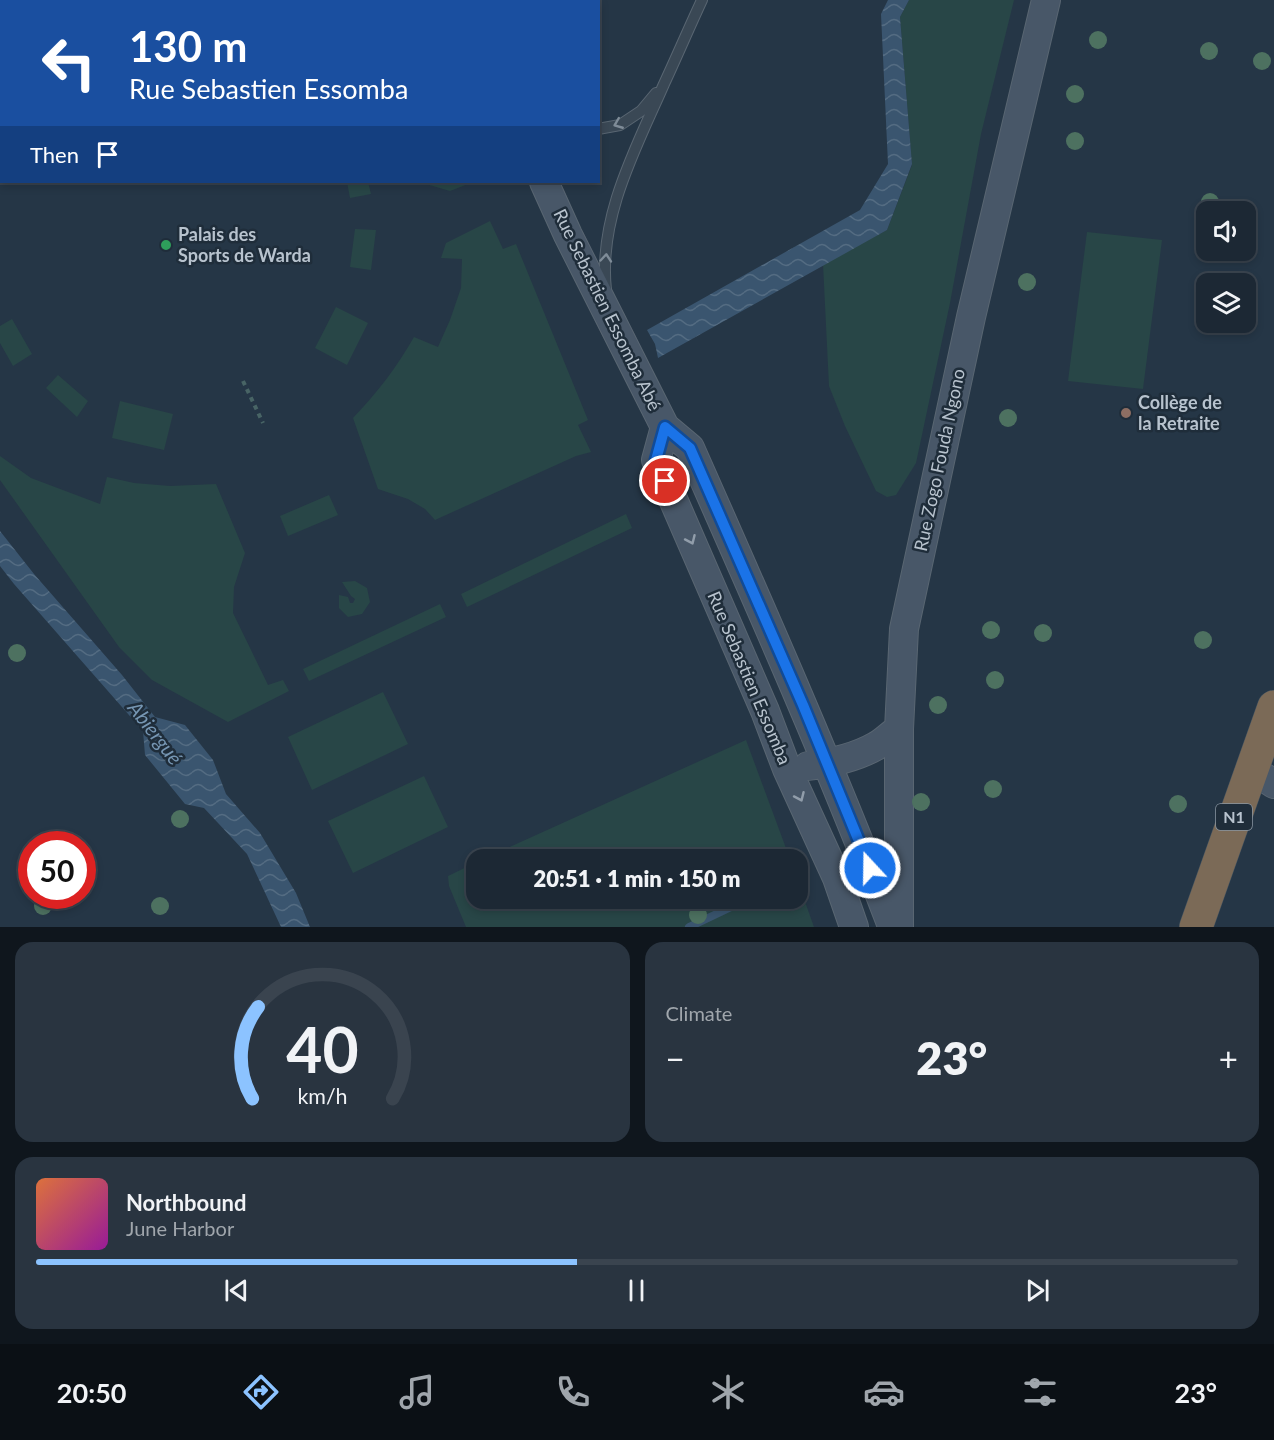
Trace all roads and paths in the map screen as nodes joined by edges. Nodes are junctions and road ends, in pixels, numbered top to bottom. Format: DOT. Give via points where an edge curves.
graph roads {
  1 [pos="702,0"];
  2 [pos="1046,0"];
  3 [pos="664,84"];
  4 [pos="600,129"];
  5 [pos="544,183"];
  6 [pos="609,316"];
  7 [pos="243,381"];
  8 [pos="262,423"];
  9 [pos="665,427"];
  10 [pos="1274,707"];
  11 [pos="899,729"];
  12 [pos="827,764"];
  13 [pos="787,769"];
  14 [pos="1262,777"];
  15 [pos="854,927"];
  16 [pos="892,927"];
  17 [pos="898,927"];
  18 [pos="1196,927"];
  1 -- 3 [label="lane"];
  2 -- 11 [label="main road, Rue Zogo Fouda Ngono" via="971,317 904,629"];
  3 -- 4 [label="lane, one-way" via="640,111 620,125"];
  6 -- 3 [label="lane, one-way" via="604,276 609,224 622,181"];
  5 -- 6 [label="main road, Rue Sebastien Essomba Abé"];
  6 -- 9 [label="main road, Rue Sebastien Essomba Abé"];
  7 -- 8 [label="path"];
  9 -- 12 [label="main road, Rue Sebastien Essomba Abé" via="690,448"];
  9 -- 13 [label="main road, Rue Sebastien Essomba, one-way" via="656,460"];
  10 -- 14 [label="highway, N1"];
  11 -- 12 [label="main road" via="877,746"];
  11 -- 17 [label="main road, Rue Zogo Fouda Ngono"];
  12 -- 13 [label="main road"];
  12 -- 16 [label="main road, Rue Sebastien Essomba Abé"];
  13 -- 15 [label="main road, Rue Sebastien Essomba, one-way" via="837,878"];
  14 -- 18 [label="highway, N1"];
}
